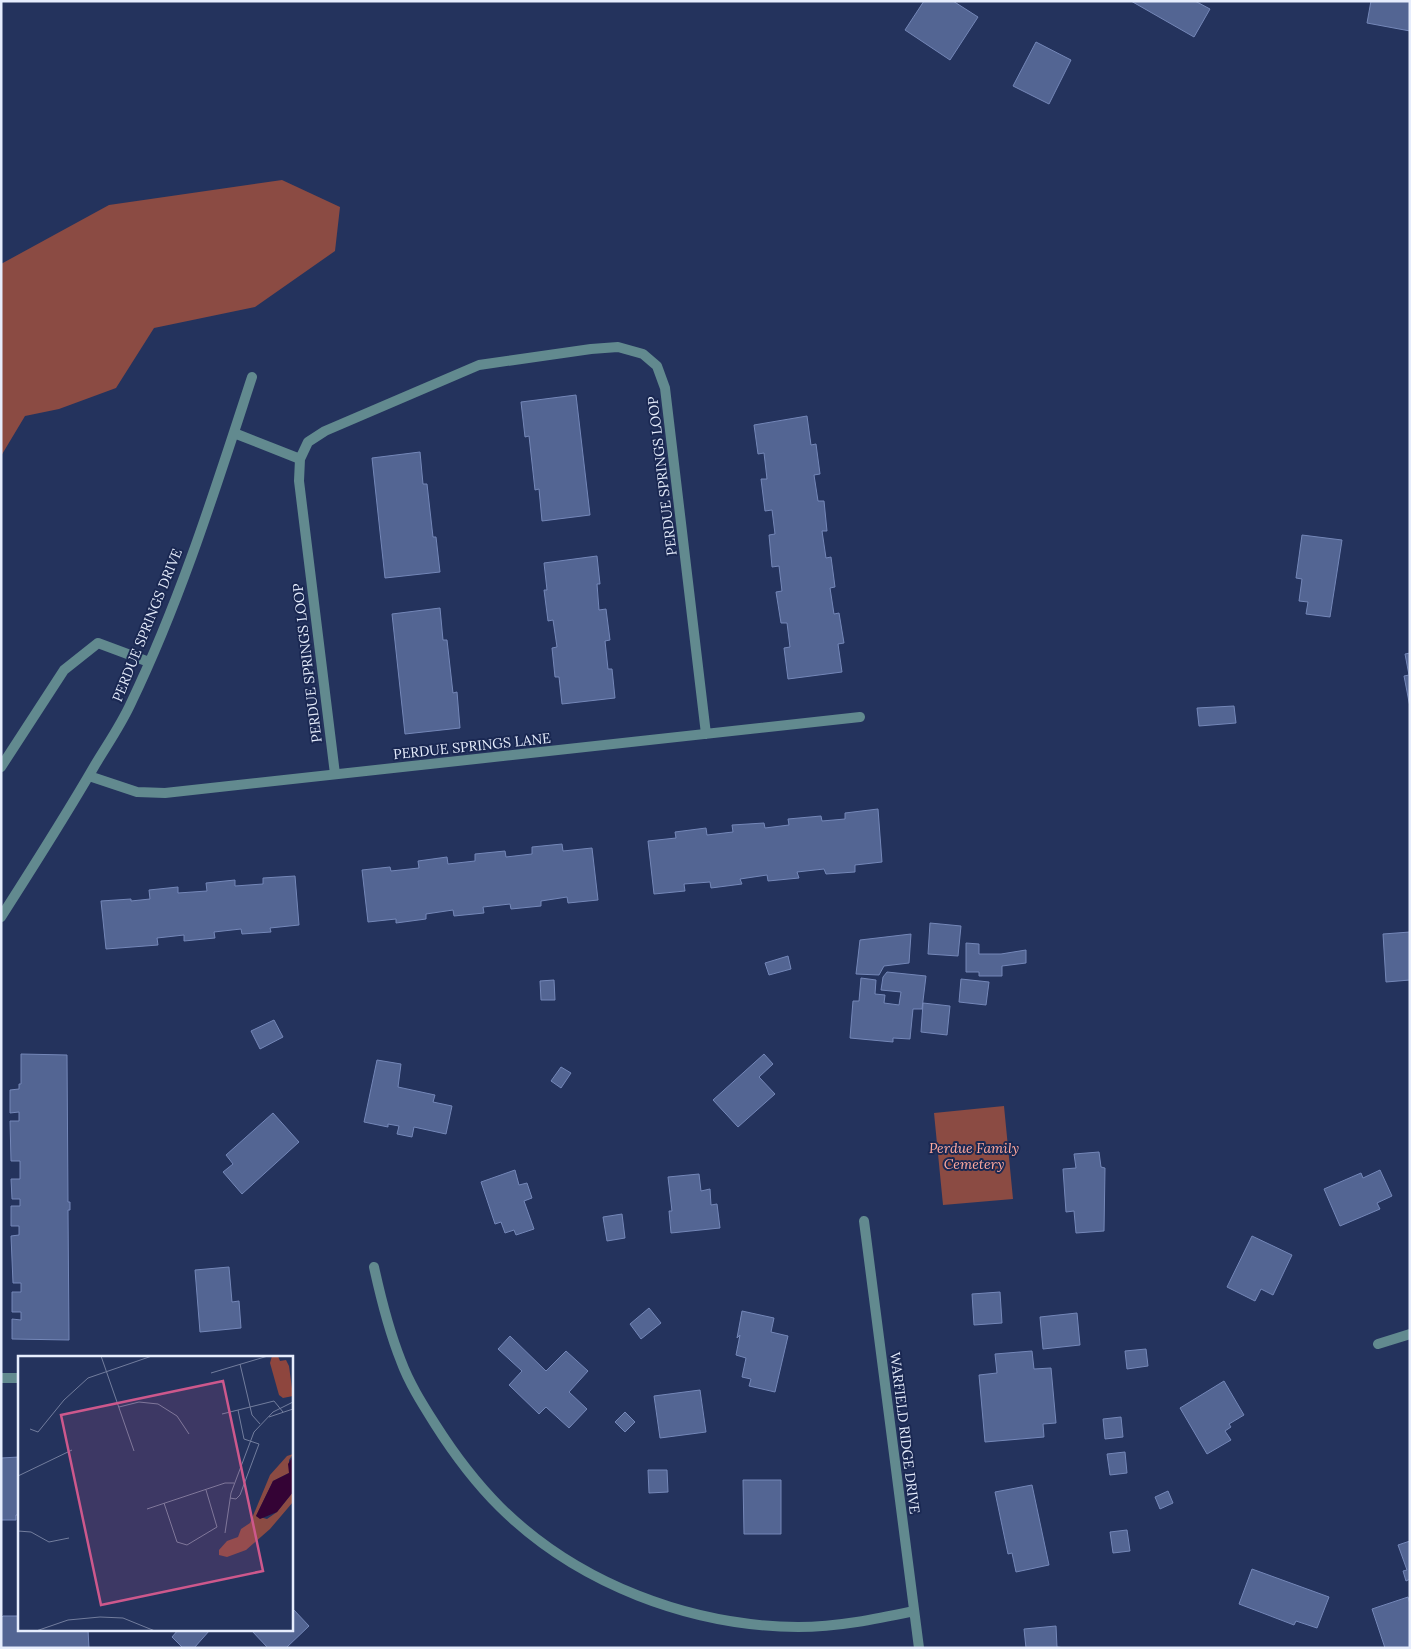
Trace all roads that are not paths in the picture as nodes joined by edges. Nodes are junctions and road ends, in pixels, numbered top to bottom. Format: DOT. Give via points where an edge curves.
graph roads {
  1 [pos="252,377"];
  2 [pos="234,433"];
  3 [pos="300,459"];
  4 [pos="149,662"];
  5 [pos="860,717"];
  6 [pos="706,734"];
  7 [pos="1,767"];
  8 [pos="335,774"];
  9 [pos="89,776"];
  10 [pos="1,917"];
  11 [pos="864,1222"];
  12 [pos="374,1267"];
  13 [pos="1410,1334"];
  14 [pos="1378,1344"];
  15 [pos="1,1378"];
  16 [pos="18,1378"];
  17 [pos="914,1611"];
  18 [pos="919,1648"];
  1 -- 2 [label="street, PERDUE SPRINGS DRIVE"];
  2 -- 3 [label="street"];
  2 -- 4 [label="street, PERDUE SPRINGS DRIVE"];
  3 -- 6 [label="street, PERDUE SPRINGS LOOP" via="308,442 325,431 479,365 618,346 643,354 657,366 665,388"];
  3 -- 8 [label="street, PERDUE SPRINGS LOOP" via="299,481"];
  4 -- 7 [label="street" via="98,643 64,670"];
  4 -- 9 [label="street, PERDUE SPRINGS DRIVE" via="130,705"];
  5 -- 6 [label="street, PERDUE SPRINGS LANE"];
  6 -- 8 [label="street, PERDUE SPRINGS LANE"];
  8 -- 9 [label="street, PERDUE SPRINGS LANE" via="165,793 137,792"];
  9 -- 10 [label="street, PERDUE SPRINGS DRIVE"];
  11 -- 17 [label="street, WARFIELD RIDGE DRIVE"];
  12 -- 17 [label="street" via="401,1363 459,1460 501,1508 535,1537 581,1568 630,1593 675,1608 741,1623 799,1627 857,1623"];
  13 -- 14 [label="street"];
  15 -- 16 [label="street"];
  17 -- 18 [label="street, WARFIELD RIDGE DRIVE"];
}
